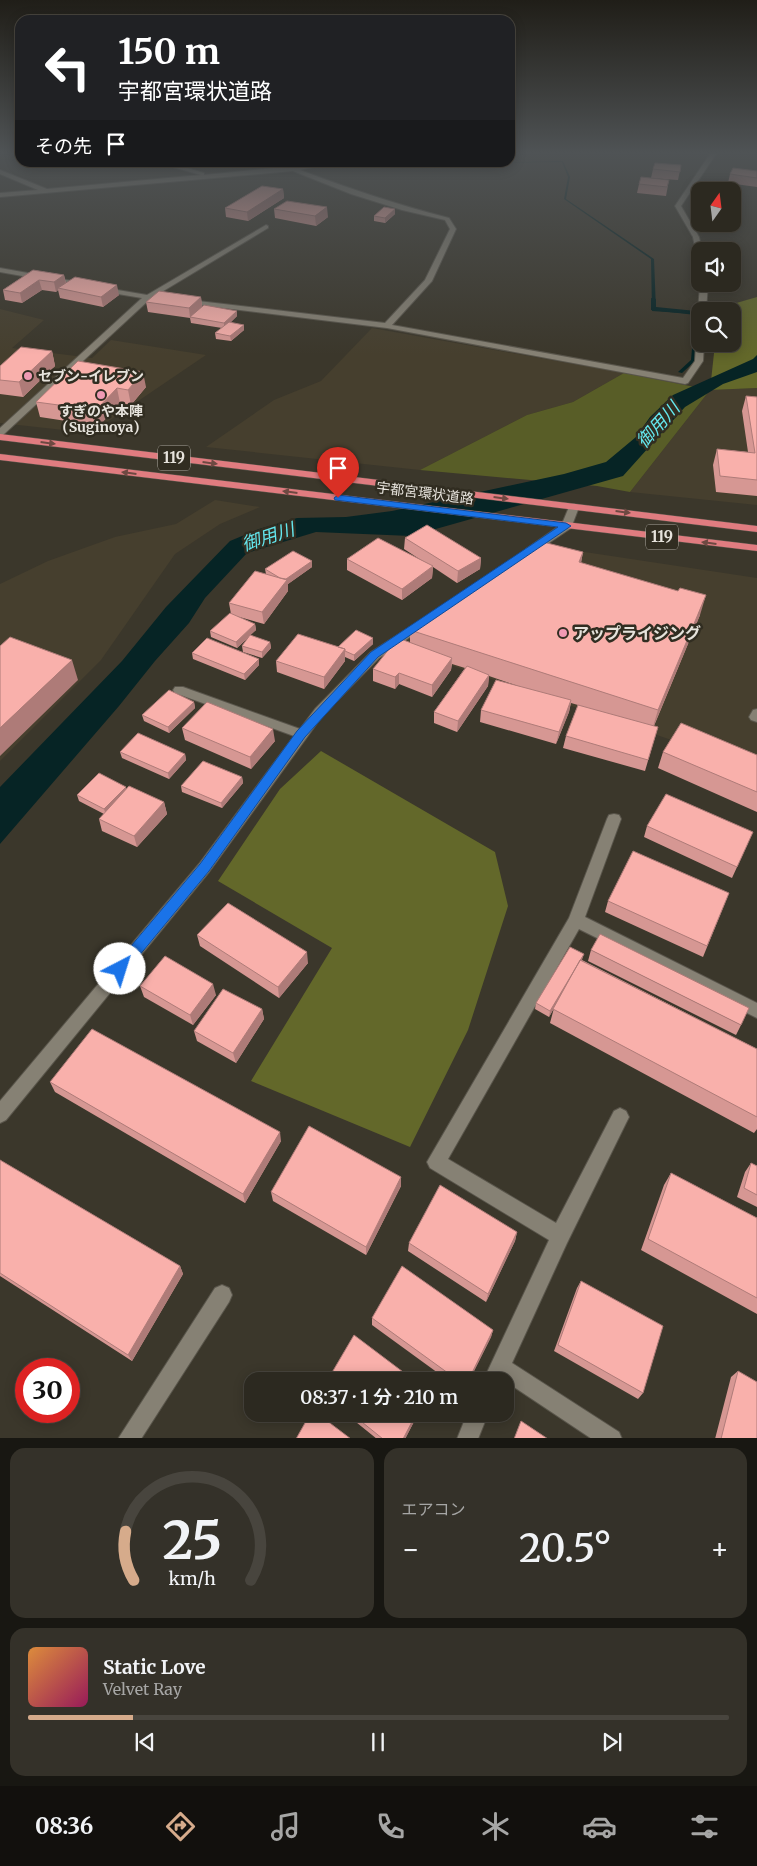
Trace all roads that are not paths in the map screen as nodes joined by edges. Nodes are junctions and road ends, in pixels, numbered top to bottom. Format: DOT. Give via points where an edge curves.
graph roads {
  1 [pos="448,221"];
  2 [pos="687,221"];
  3 [pos="266,228"];
  4 [pos="697,242"];
  5 [pos="0,270"];
  6 [pos="148,297"];
  7 [pos="387,326"];
  8 [pos="700,352"];
  9 [pos="0,434"];
  10 [pos="0,437"];
  11 [pos="0,457"];
  12 [pos="574,507"];
  13 [pos="727,525"];
  14 [pos="566,526"];
  15 [pos="757,528"];
  16 [pos="757,548"];
  17 [pos="520,557"];
  18 [pos="431,616"];
  19 [pos="179,690"];
  20 [pos="757,713"];
  21 [pos="757,718"];
  22 [pos="301,734"];
  23 [pos="614,819"];
  24 [pos="576,920"];
  25 [pos="757,1011"];
  26 [pos="0,1114"];
  27 [pos="620,1117"];
  28 [pos="560,1236"];
  29 [pos="222,1296"];
  30 [pos="497,1372"];
  31 [pos="514,1384"];
  32 [pos="474,1422"];
  33 [pos="128,1438"];
  34 [pos="467,1438"];
  35 [pos="612,1438"];
  1 -- 7 [label="street" via="453,229 428,281"];
  2 -- 4 [label="street"];
  3 -- 6 [label="street"];
  5 -- 6 [label="street"];
  6 -- 7 [label="street"];
  6 -- 9 [label="street"];
  7 -- 8 [label="street" via="685,381 700,361"];
  10 -- 12 [label="highway, 宇都宮環状道路 / 119, one-way"];
  14 -- 11 [label="highway, 宇都宮環状道路 / 119, one-way"];
  12 -- 13 [label="highway, 宇都宮環状道路 / 119, one-way"];
  12 -- 14 [label="street"];
  13 -- 15 [label="highway, 宇都宮環状道路 / 119"];
  16 -- 14 [label="highway, 宇都宮環状道路 / 119, one-way"];
  14 -- 17 [label="street"];
  18 -- 22 [label="street" via="375,654"];
  19 -- 22 [label="street"];
  20 -- 21 [label="street"];
  22 -- 26 [label="street" via="204,868"];
  23 -- 24 [label="street"];
  24 -- 25 [label="street"];
  24 -- 28 [label="street" via="436,1162"];
  27 -- 28 [label="street"];
  28 -- 30 [label="street"];
  29 -- 33 [label="street"];
  31 -- 35 [label="street"];
  32 -- 34 [label="street"];
}
